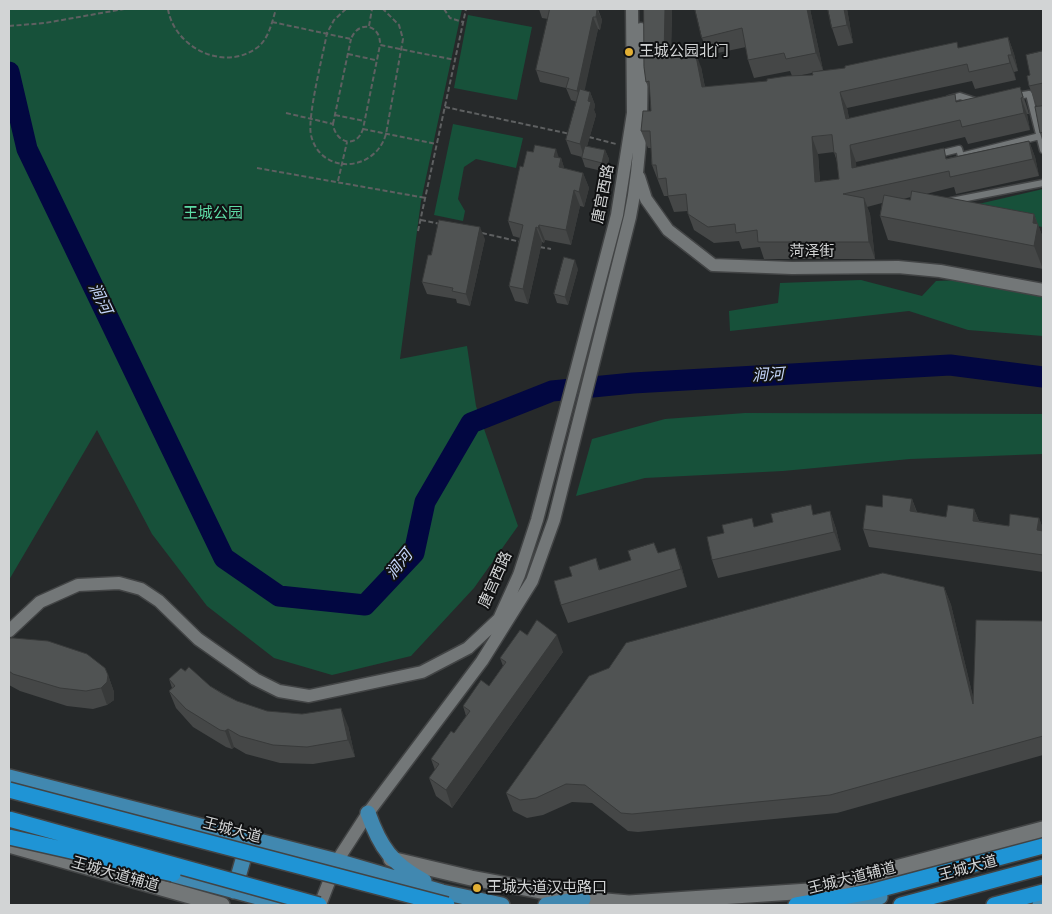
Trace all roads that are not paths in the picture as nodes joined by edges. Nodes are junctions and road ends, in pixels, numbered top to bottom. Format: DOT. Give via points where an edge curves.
graph roads {
  1 [pos="632,9"];
  2 [pos="640,9"];
  3 [pos="1010,98"];
  4 [pos="943,100"];
  5 [pos="981,103"];
  6 [pos="1040,121"];
  7 [pos="1040,136"];
  8 [pos="1043,150"];
  9 [pos="930,156"];
  10 [pos="625,170"];
  11 [pos="638,175"];
  12 [pos="1043,183"];
  13 [pos="946,202"];
  14 [pos="624,216"];
  15 [pos="1043,290"];
  16 [pos="9,631"];
  17 [pos="9,777"];
  18 [pos="9,790"];
  19 [pos="368,813"];
  20 [pos="9,819"];
  21 [pos="1043,829"];
  22 [pos="12,834"];
  23 [pos="249,839"];
  24 [pos="9,845"];
  25 [pos="1043,846"];
  26 [pos="1043,852"];
  27 [pos="392,859"];
  28 [pos="336,861"];
  29 [pos="1043,867"];
  30 [pos="234,891"];
  31 [pos="1043,892"];
  32 [pos="583,899"];
  33 [pos="442,901"];
  34 [pos="1043,904"];
  35 [pos="222,905"];
  36 [pos="288,905"];
  37 [pos="320,905"];
  38 [pos="502,905"];
  39 [pos="546,905"];
  40 [pos="796,905"];
  41 [pos="842,905"];
  42 [pos="901,905"];
  43 [pos="994,905"];
  44 [pos="1040,905"];
  1 -- 10 [label="street, 唐宫西路" via="633,113"];
  2 -- 11 [label="street, 唐宫西路" via="643,111"];
  3 -- 6 [label="lane" via="1029,94"];
  4 -- 5 [label="lane" via="960,96"];
  6 -- 7 [label="lane"];
  7 -- 8 [label="lane"];
  7 -- 9 [label="lane" via="961,156 958,150"];
  10 -- 11 [label="street"];
  10 -- 14 [label="street, 唐宫西路"];
  11 -- 14 [label="street, 唐宫西路"];
  11 -- 15 [label="street, 菏泽街" via="646,199 668,230 713,265 898,267 940,271"];
  12 -- 13 [label="lane"];
  14 -- 16 [label="street, 唐宫西路" via="519,575 499,619 468,648 422,672 309,696 279,691 255,679 198,639 159,601 141,589 119,583 78,585 40,602"];
  14 -- 19 [label="street, 唐宫西路" via="554,520 532,581 491,648"];
  17 -- 23 [label="main road"];
  18 -- 33 [label="highway, 王城大道, bridge"];
  19 -- 27 [label="main road" via="376,835"];
  19 -- 28 [label="street, 唐宫西路"];
  20 -- 37 [label="highway, bridge"];
  21 -- 32 [label="main road, 王城大道辅道" via="809,891 629,902"];
  22 -- 30 [label="main road"];
  22 -- 37 [label="highway, bridge" via="84,856"];
  23 -- 28 [label="main road"];
  23 -- 30 [label="main road"];
  24 -- 35 [label="main road, 王城大道辅道"];
  25 -- 40 [label="highway" via="870,892"];
  26 -- 41 [label="main road"];
  27 -- 32 [label="main road, 王城大道辅道"];
  27 -- 33 [label="main road"];
  28 -- 33 [label="main road"];
  28 -- 37 [label="street"];
  29 -- 42 [label="highway, 王城大道"];
  30 -- 36 [label="main road"];
  31 -- 43 [label="highway"];
  32 -- 39 [label="main road"];
  33 -- 38 [label="main road"];
  34 -- 44 [label="main road"];
}
